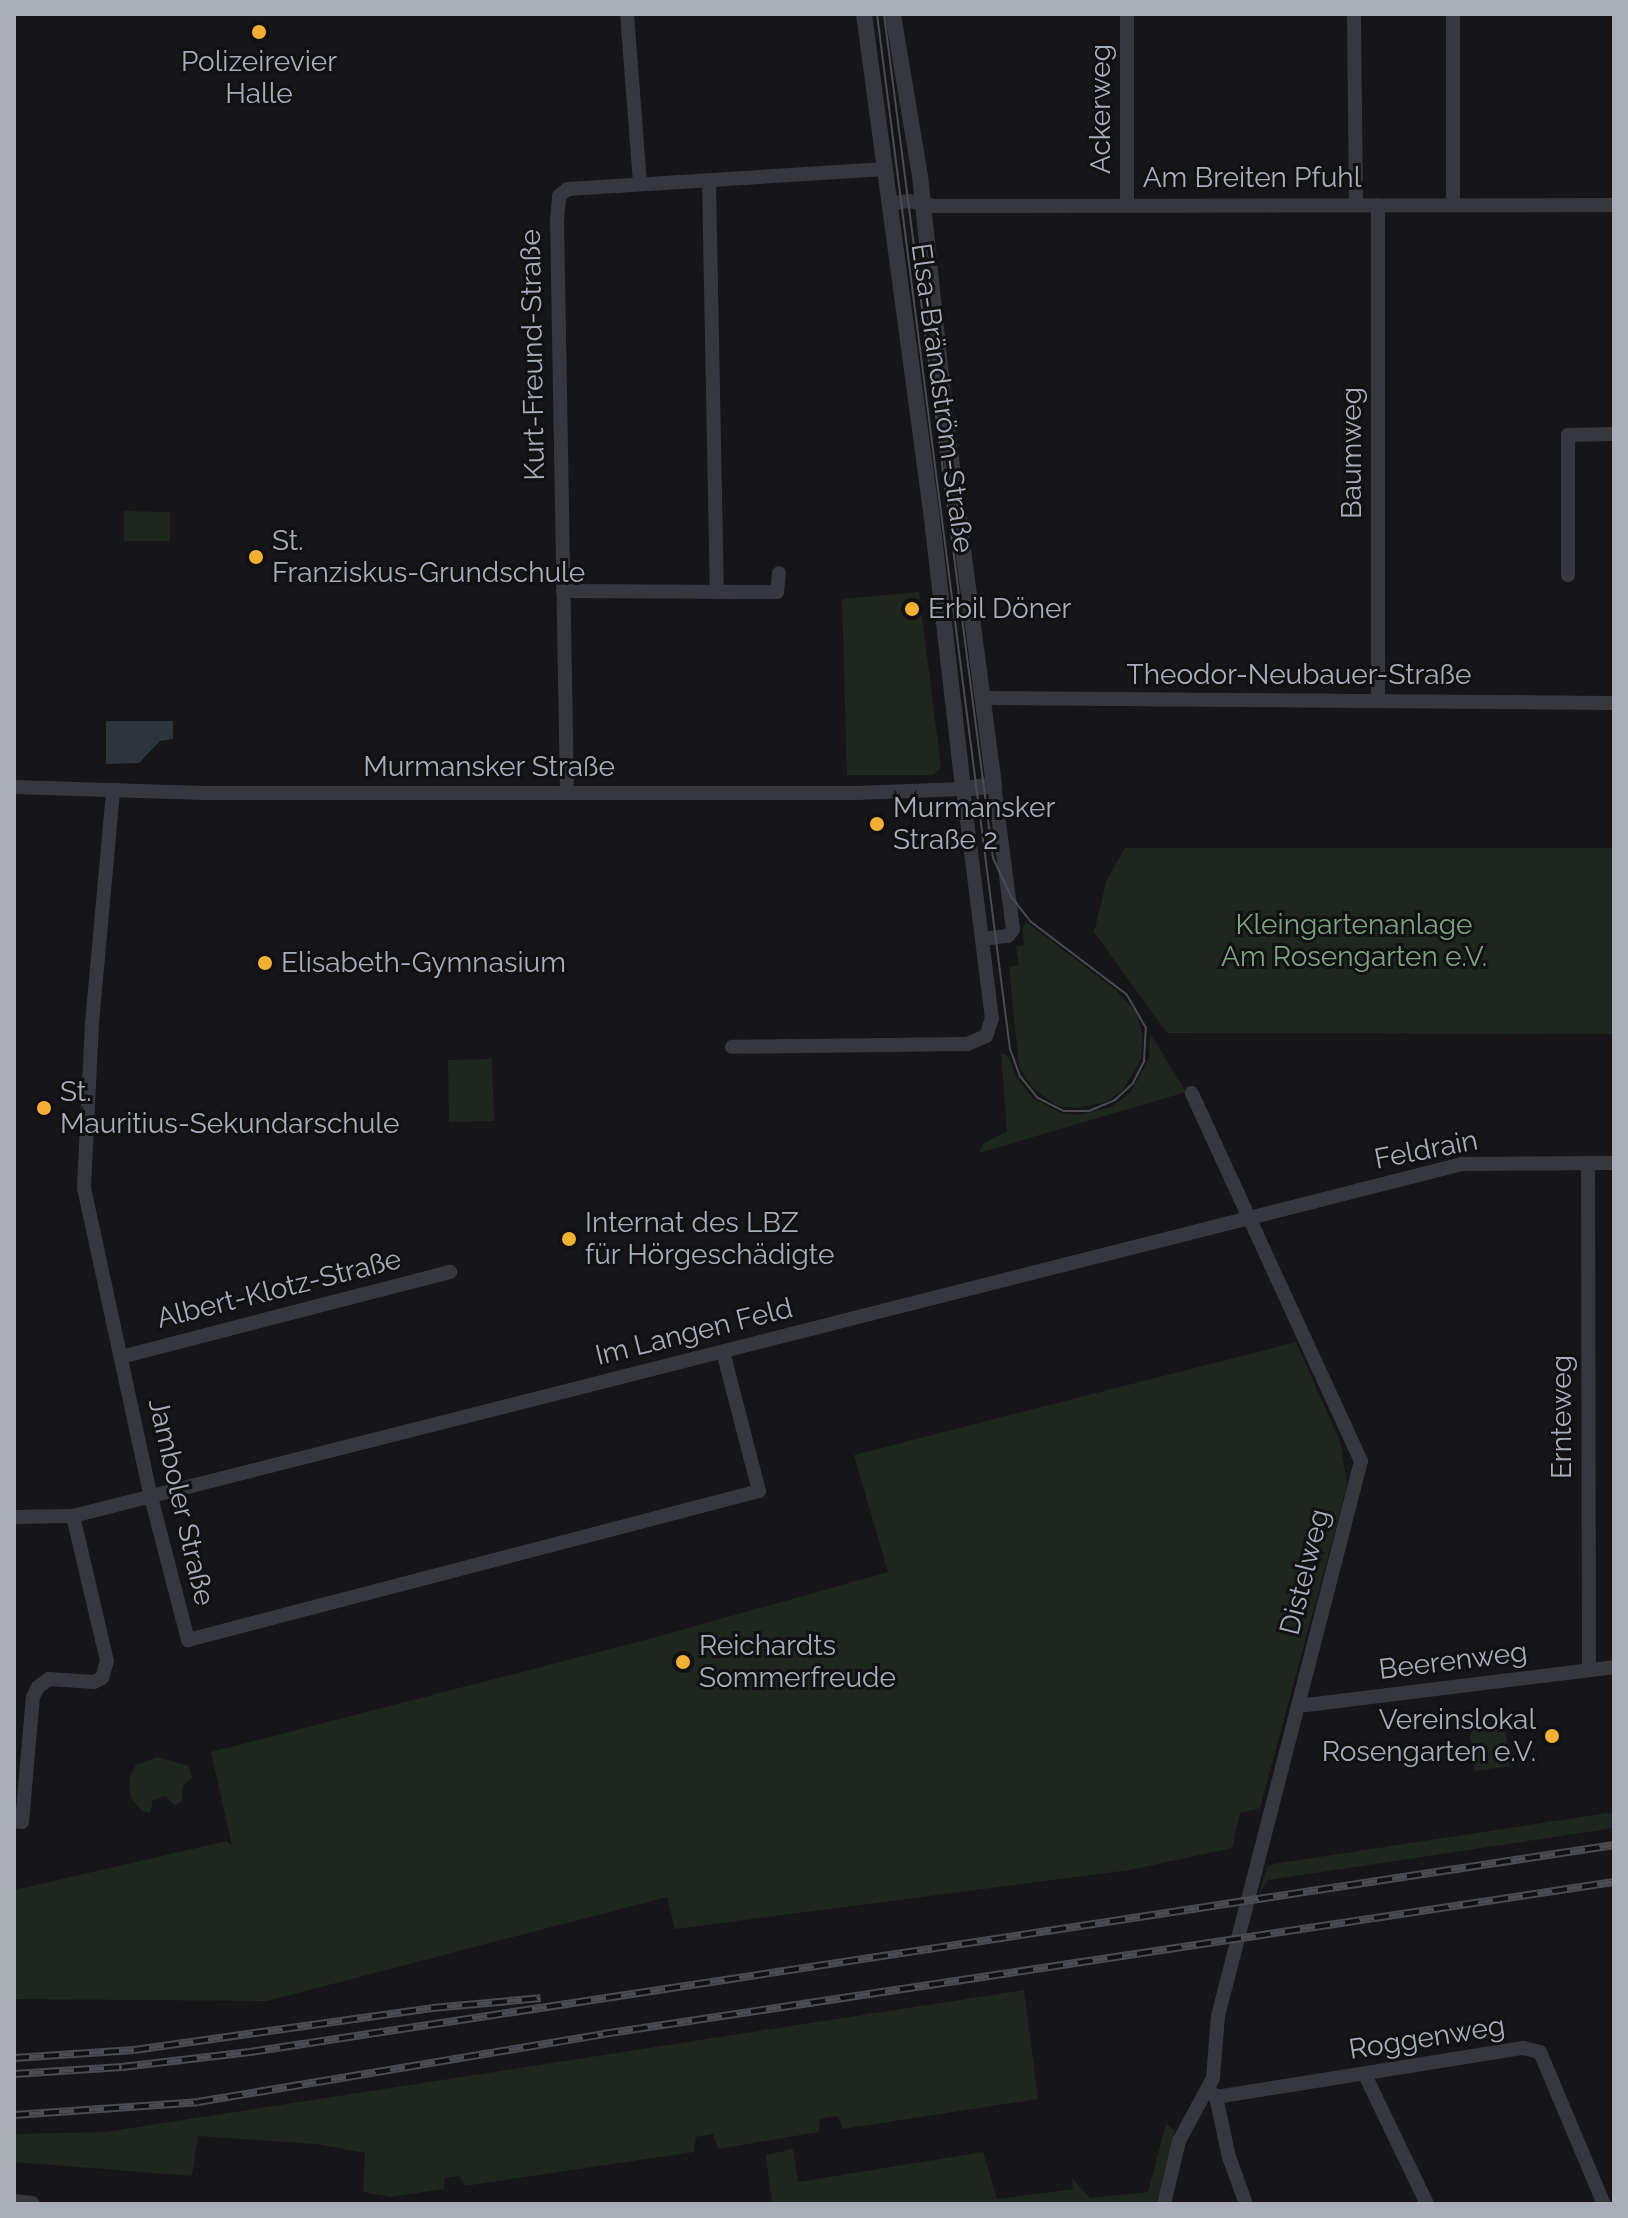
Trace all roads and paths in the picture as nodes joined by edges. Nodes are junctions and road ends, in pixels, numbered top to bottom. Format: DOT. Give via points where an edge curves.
graph roads {
  1 [pos="627,14"];
  2 [pos="864,14"];
  3 [pos="893,14"];
  4 [pos="1127,14"];
  5 [pos="1354,14"];
  6 [pos="1453,14"];
  7 [pos="885,169"];
  8 [pos="709,182"];
  9 [pos="640,184"];
  10 [pos="922,203"];
  11 [pos="1127,203"];
  12 [pos="889,204"];
  13 [pos="1356,205"];
  14 [pos="1378,205"];
  15 [pos="1453,205"];
  16 [pos="1614,205"];
  17 [pos="1614,434"];
  18 [pos="779,573"];
  19 [pos="1568,575"];
  20 [pos="563,591"];
  21 [pos="717,592"];
  22 [pos="983,698"];
  23 [pos="953,701"];
  24 [pos="1378,701"];
  25 [pos="1614,703"];
  26 [pos="994,785"];
  27 [pos="14,787"];
  28 [pos="963,789"];
  29 [pos="113,792"];
  30 [pos="567,793"];
  31 [pos="982,939"];
  32 [pos="732,1047"];
  33 [pos="1192,1093"];
  34 [pos="1588,1163"];
  35 [pos="1614,1163"];
  36 [pos="1250,1216"];
  37 [pos="450,1272"];
  38 [pos="723,1352"];
  39 [pos="121,1357"];
  40 [pos="151,1497"];
  41 [pos="73,1516"];
  42 [pos="14,1517"];
  43 [pos="1614,1667"];
  44 [pos="1589,1670"];
  45 [pos="1298,1706"];
  46 [pos="19,1779"];
  47 [pos="14,1821"];
  48 [pos="1365,2075"];
  49 [pos="1212,2093"];
  50 [pos="14,2202"];
  51 [pos="32,2204"];
  52 [pos="1164,2204"];
  53 [pos="1246,2204"];
  54 [pos="1427,2204"];
  55 [pos="1604,2204"];
  1 -- 9 [label="street"];
  2 -- 7 [label="street, Elsa-Brändström-Straße"];
  3 -- 10 [label="street, Elsa-Brändström-Straße"];
  4 -- 11 [label="street, Ackerweg"];
  5 -- 13 [label="street"];
  6 -- 15 [label="street"];
  7 -- 8 [label="street, Kurt-Freund-Straße"];
  7 -- 12 [label="street, Elsa-Brändström-Straße"];
  8 -- 9 [label="street, Kurt-Freund-Straße"];
  8 -- 21 [label="street"];
  9 -- 20 [label="street, Kurt-Freund-Straße" via="568,189 559,196"];
  10 -- 11 [label="street, Am Breiten Pfuhl"];
  10 -- 12 [label="street, Am Breiten Pfuhl"];
  10 -- 22 [label="street, Elsa-Brändström-Straße"];
  11 -- 13 [label="street, Am Breiten Pfuhl"];
  12 -- 23 [label="street, Elsa-Brändström-Straße"];
  13 -- 14 [label="street, Am Breiten Pfuhl"];
  14 -- 15 [label="street, Am Breiten Pfuhl"];
  14 -- 24 [label="street, Baumweg"];
  15 -- 16 [label="street, Am Breiten Pfuhl"];
  17 -- 19 [label="street" via="1568,435"];
  18 -- 21 [label="street" via="777,592"];
  20 -- 21 [label="street"];
  20 -- 30 [label="street, Kurt-Freund-Straße"];
  22 -- 23 [label="street"];
  22 -- 24 [label="street, Theodor-Neubauer-Straße"];
  22 -- 26 [label="street, Elsa-Brändström-Straße"];
  23 -- 28 [label="street, Elsa-Brändström-Straße"];
  24 -- 25 [label="street, Theodor-Neubauer-Straße"];
  26 -- 28 [label="street"];
  26 -- 31 [label="street, Elsa-Brändström-Straße" via="1013,929 1008,936"];
  27 -- 29 [label="street, Murmansker Straße"];
  28 -- 30 [label="street, Murmansker Straße"];
  28 -- 31 [label="street, Elsa-Brändström-Straße"];
  29 -- 30 [label="street, Murmansker Straße"];
  29 -- 39 [label="street, Jamboler Straße" via="92,1023 84,1188"];
  31 -- 32 [label="street, Elsa-Brändström-Straße" via="992,1018 980,1040"];
  33 -- 36 [label="street, Distelweg"];
  34 -- 35 [label="street, Feldrain"];
  34 -- 36 [label="street, Feldrain" via="1462,1164"];
  34 -- 44 [label="street, Ernteweg"];
  36 -- 38 [label="street, Im Langen Feld"];
  36 -- 45 [label="street, Distelweg" via="1361,1461"];
  37 -- 39 [label="street, Albert-Klotz-Straße"];
  38 -- 40 [label="street, Im Langen Feld"];
  38 -- 40 [label="street, Jamboler Straße" via="759,1491 188,1640"];
  39 -- 40 [label="street, Jamboler Straße"];
  40 -- 41 [label="street, Im Langen Feld"];
  41 -- 42 [label="street, Im Langen Feld"];
  41 -- 46 [label="street" via="107,1661 102,1678 94,1682 49,1679 38,1687"];
  43 -- 44 [label="street, Beerenweg"];
  44 -- 45 [label="street, Beerenweg"];
  45 -- 49 [label="street, Distelweg" via="1218,2016"];
  46 -- 47 [label="street" via="22,1822"];
  48 -- 49 [label="street, Roggenweg"];
  48 -- 54 [label="street"];
  48 -- 55 [label="street, Roggenweg" via="1523,2048 1540,2052"];
  49 -- 52 [label="street" via="1179,2141"];
  49 -- 53 [label="street"];
  50 -- 51 [label="street"];
}
